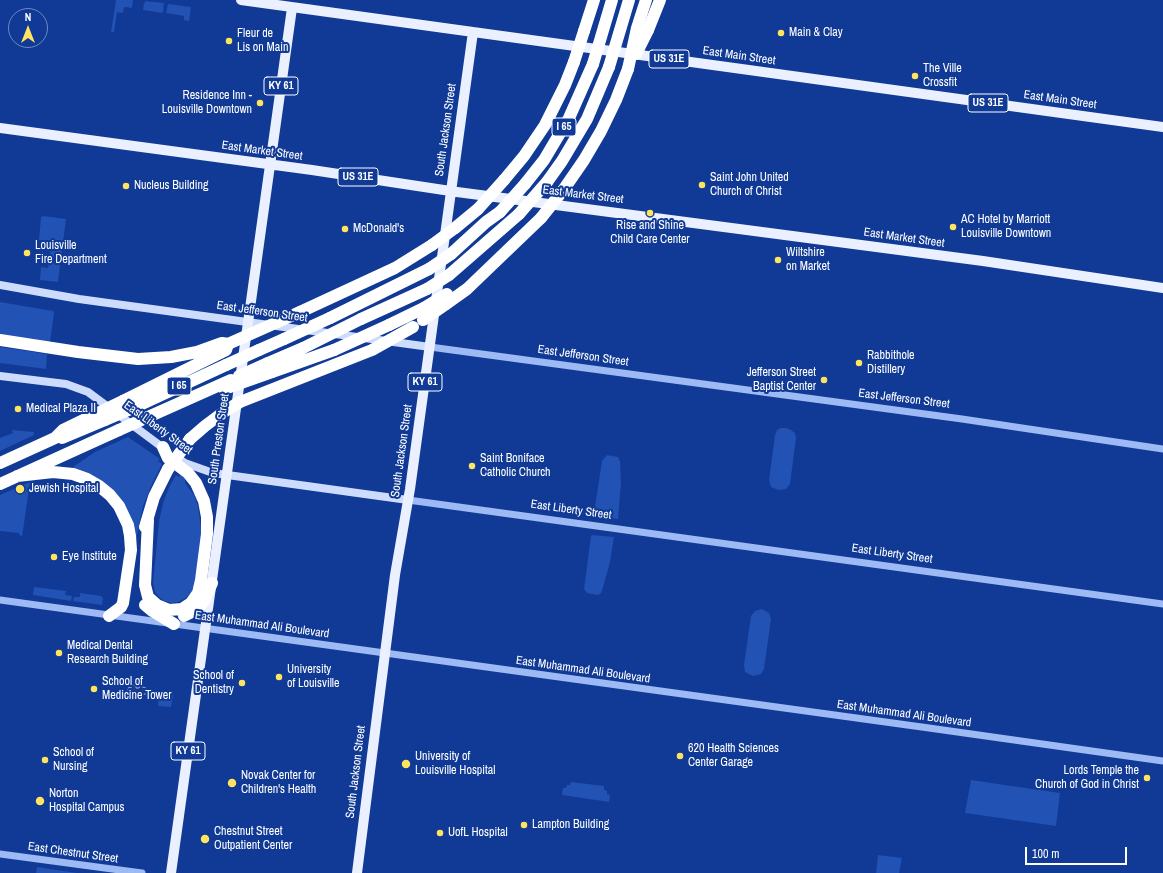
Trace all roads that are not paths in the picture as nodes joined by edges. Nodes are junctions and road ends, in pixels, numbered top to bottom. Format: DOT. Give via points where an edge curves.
graph roads {
  1 [pos="241,0"];
  2 [pos="587,0"];
  3 [pos="594,0"];
  4 [pos="612,0"];
  5 [pos="629,0"];
  6 [pos="646,0"];
  7 [pos="660,0"];
  8 [pos="293,4"];
  9 [pos="584,31"];
  10 [pos="473,32"];
  11 [pos="628,69"];
  12 [pos="1163,127"];
  13 [pos="0,128"];
  14 [pos="270,165"];
  15 [pos="451,191"];
  16 [pos="0,285"];
  17 [pos="1163,288"];
  18 [pos="420,318"];
  19 [pos="249,323"];
  20 [pos="0,340"];
  21 [pos="228,344"];
  22 [pos="430,347"];
  23 [pos="270,368"];
  24 [pos="0,376"];
  25 [pos="128,404"];
  26 [pos="163,447"];
  27 [pos="1163,449"];
  28 [pos="0,463"];
  29 [pos="53,466"];
  30 [pos="227,475"];
  31 [pos="0,484"];
  32 [pos="408,500"];
  33 [pos="148,520"];
  34 [pos="212,583"];
  35 [pos="0,600"];
  36 [pos="1163,604"];
  37 [pos="156,614"];
  38 [pos="109,616"];
  39 [pos="174,624"];
  40 [pos="205,628"];
  41 [pos="386,653"];
  42 [pos="1163,761"];
  43 [pos="0,854"];
  44 [pos="142,873"];
  45 [pos="171,873"];
  46 [pos="357,873"];
  1 -- 8 [label="main road, East Main Street / US 31E"];
  2 -- 9 [label="highway"];
  3 -- 9 [label="highway"];
  4 -- 25 [label="highway, I 65, bridge" via="593,64 580,96 544,160 500,212 451,254 429,269 330,318 226,365"];
  5 -- 23 [label="highway, I 65, bridge" via="609,67 587,119 547,182 519,214 449,275 427,289 303,348"];
  6 -- 11 [label="highway, bridge"];
  7 -- 11 [label="highway, bridge"];
  8 -- 10 [label="main road, East Main Street / US 31E"];
  8 -- 14 [label="main road, South Preston Street / KY 61"];
  9 -- 21 [label="highway, bridge" via="562,92 545,124 524,156 478,209 432,246 395,268"];
  10 -- 12 [label="main road, East Main Street / US 31E"];
  10 -- 15 [label="main road, South Jackson Street / KY 61"];
  11 -- 18 [label="highway, bridge" via="601,131 584,160 541,218 467,289 446,299"];
  13 -- 14 [label="main road, East Market Street / US 31E"];
  14 -- 15 [label="main road, East Market Street / US 31E"];
  14 -- 19 [label="main road, South Preston Street / KY 61"];
  15 -- 17 [label="main road, East Market Street / US 31E"];
  15 -- 22 [label="main road, South Jackson Street / KY 61"];
  16 -- 19 [label="main road, East Jefferson Street"];
  18 -- 23 [label="highway, bridge" via="389,325 334,350"];
  18 -- 33 [label="highway, bridge" via="372,350 240,402 225,411 190,439 168,469 154,497"];
  19 -- 22 [label="main road, East Jefferson Street"];
  19 -- 30 [label="main road, South Preston Street / KY 61"];
  20 -- 21 [label="highway" via="124,358 150,359 184,355 222,343"];
  21 -- 25 [label="highway" via="226,350"];
  22 -- 27 [label="street, East Jefferson Street" via="962,419"];
  22 -- 32 [label="main road, South Jackson Street / KY 61"];
  23 -- 29 [label="highway, I 65, bridge" via="119,430"];
  24 -- 26 [label="main road, East Liberty Street" via="66,384 88,392"];
  25 -- 28 [label="highway, I 65, bridge" via="100,417 68,437 55,438"];
  26 -- 30 [label="main road, East Liberty Street" via="185,463"];
  26 -- 33 [label="highway" via="168,458 188,473 196,483 204,501 207,517 198,593 191,603 182,609 169,610 157,605 148,597 145,585"];
  29 -- 31 [label="highway" via="17,476"];
  29 -- 38 [label="highway" via="99,486 115,500 124,516 131,550 128,574 123,603"];
  30 -- 32 [label="main road, East Liberty Street"];
  30 -- 34 [label="main road, South Preston Street / KY 61"];
  32 -- 36 [label="street, East Liberty Street"];
  32 -- 41 [label="main road, South Jackson Street / KY 61" via="395,575"];
  33 -- 37 [label="highway" via="144,530 137,584 143,602"];
  34 -- 37 [label="highway" via="204,601 196,610 180,617 170,618"];
  34 -- 40 [label="main road, South Preston Street / KY 61"];
  35 -- 38 [label="street, East Muhammad Ali Boulevard"];
  37 -- 39 [label="highway"];
  38 -- 39 [label="street, East Muhammad Ali Boulevard"];
  39 -- 40 [label="street, East Muhammad Ali Boulevard"];
  40 -- 41 [label="street, East Muhammad Ali Boulevard"];
  40 -- 45 [label="main road, South Preston Street / KY 61"];
  41 -- 42 [label="street, East Muhammad Ali Boulevard"];
  41 -- 46 [label="main road, South Jackson Street / KY 61"];
  43 -- 44 [label="street, East Chestnut Street"];
}
